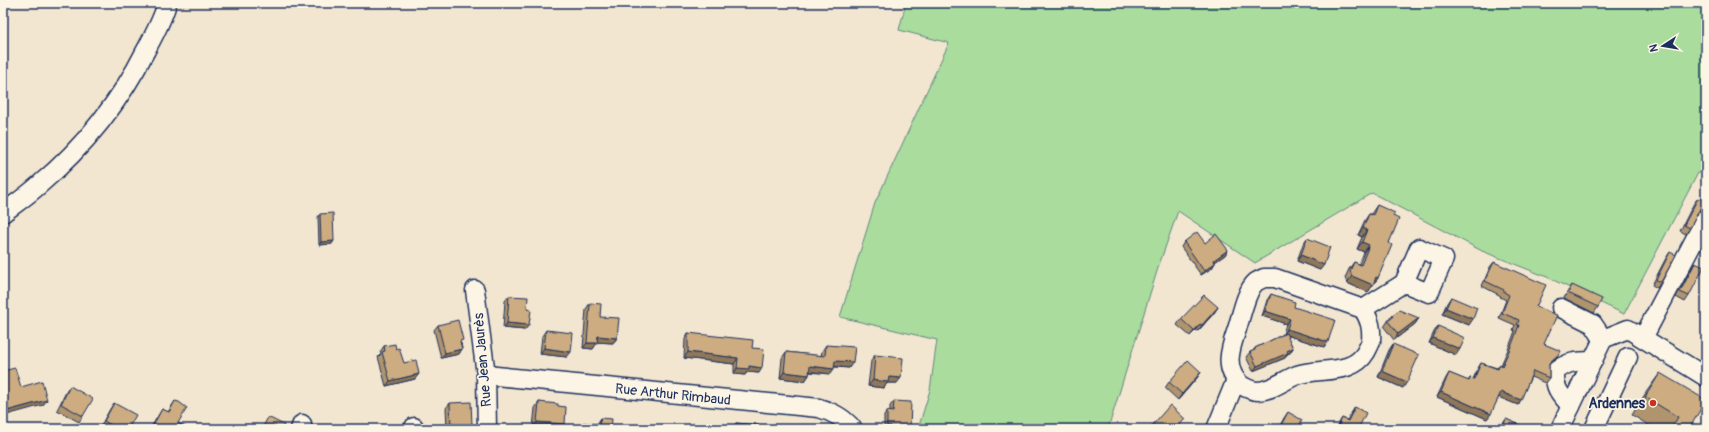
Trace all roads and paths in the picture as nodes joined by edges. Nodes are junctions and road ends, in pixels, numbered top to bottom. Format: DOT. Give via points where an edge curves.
graph roads {
  1 [pos="167,3"];
  2 [pos="3,213"];
  3 [pos="1706,218"];
  4 [pos="1404,283"];
  5 [pos="475,290"];
  6 [pos="1561,308"];
  7 [pos="1363,309"];
  8 [pos="1636,334"];
  9 [pos="1603,340"];
  10 [pos="1628,357"];
  11 [pos="1593,361"];
  12 [pos="486,375"];
  13 [pos="1706,377"];
  14 [pos="1236,380"];
  15 [pos="1571,406"];
  16 [pos="487,429"];
  17 [pos="853,429"];
  18 [pos="1216,429"];
  19 [pos="1560,429"];
  20 [pos="1594,429"];
  1 -- 2 [label="street" via="140,63 111,108 85,141 60,166 39,186"];
  3 -- 8 [label="street"];
  4 -- 7 [label="street"];
  5 -- 12 [label="street, Rue Jean Jaurès"];
  6 -- 9 [label="street" via="1594,324"];
  7 -- 14 [label="street" via="1369,318 1372,331 1370,344 1363,357 1353,366 1298,375 1257,391 1245,388"];
  7 -- 14 [label="street" via="1275,278 1264,278 1256,282 1249,292 1230,350 1229,361"];
  8 -- 9 [label="street"];
  8 -- 13 [label="street"];
  9 -- 11 [label="street"];
  10 -- 20 [label="street"];
  11 -- 15 [label="street"];
  11 -- 15 [label="street" via="1574,361 1555,372 1554,383"];
  12 -- 16 [label="street, Rue Jean Jaurès"];
  12 -- 17 [label="street, Rue Arthur Rimbaud" via="819,408 837,415"];
  14 -- 18 [label="street"];
  15 -- 19 [label="street"];
}
